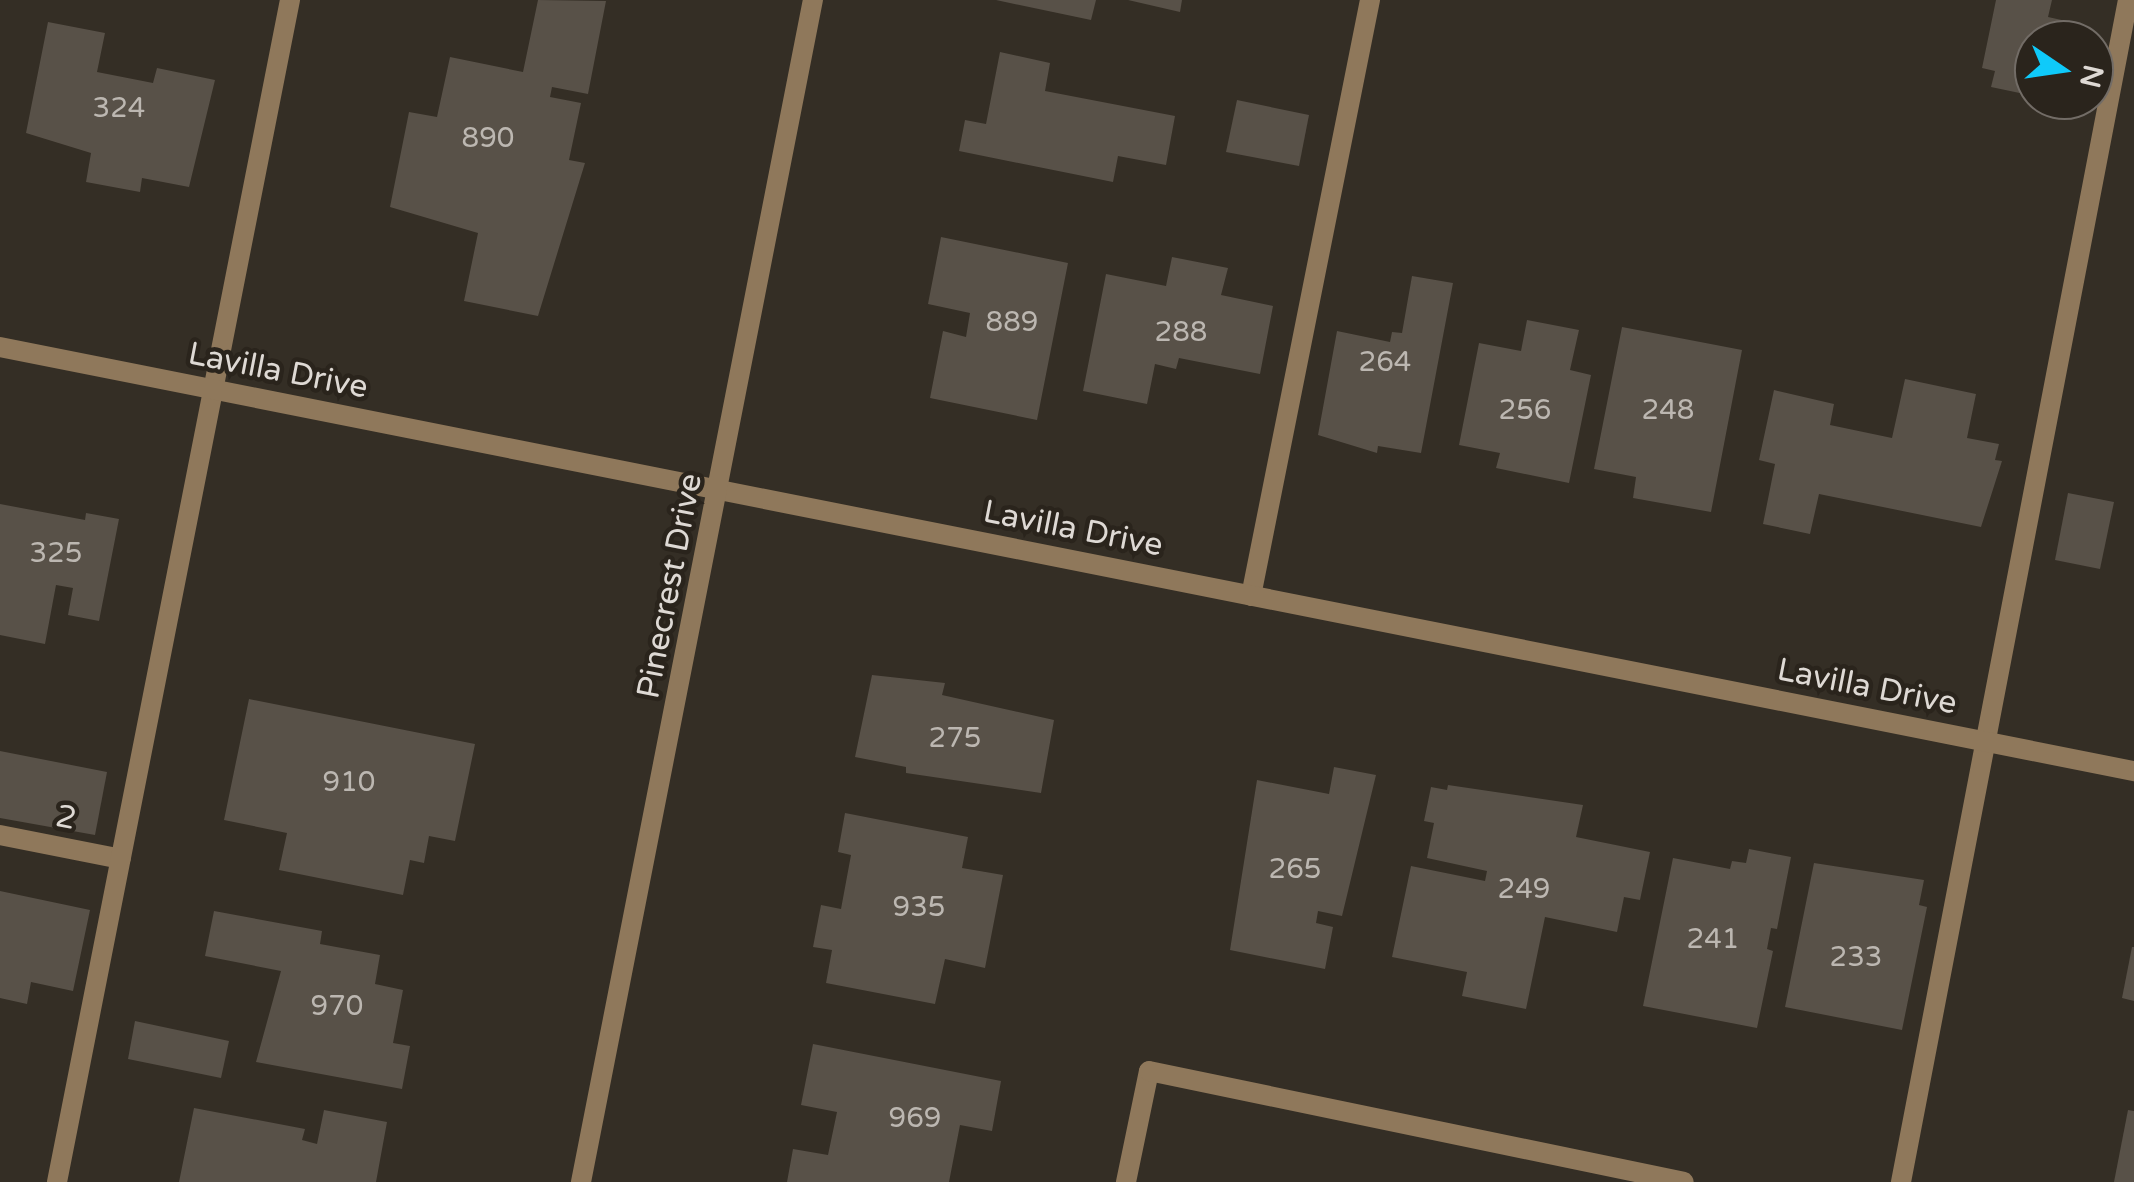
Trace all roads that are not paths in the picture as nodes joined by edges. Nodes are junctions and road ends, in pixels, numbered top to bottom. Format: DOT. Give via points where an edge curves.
graph roads {
  1 [pos="290,0"];
  2 [pos="812,0"];
  3 [pos="1370,0"];
  4 [pos="2128,0"];
  5 [pos="0,346"];
  6 [pos="214,389"];
  7 [pos="720,490"];
  8 [pos="1251,596"];
  9 [pos="1987,742"];
  10 [pos="2134,771"];
  11 [pos="0,835"];
  12 [pos="120,859"];
  13 [pos="57,1182"];
  14 [pos="581,1182"];
  15 [pos="1126,1182"];
  16 [pos="1684,1182"];
  17 [pos="1901,1182"];
  1 -- 6 [label="street"];
  2 -- 7 [label="street, Pinecrest Drive"];
  3 -- 8 [label="street"];
  4 -- 9 [label="street"];
  5 -- 6 [label="street, Lavilla Drive"];
  6 -- 7 [label="street, Lavilla Drive"];
  6 -- 12 [label="street"];
  7 -- 8 [label="street, Lavilla Drive"];
  7 -- 14 [label="street, Pinecrest Drive"];
  8 -- 9 [label="street, Lavilla Drive"];
  9 -- 10 [label="street, Lavilla Drive"];
  9 -- 17 [label="street"];
  11 -- 12 [label="street, 2"];
  12 -- 13 [label="street"];
  15 -- 16 [label="street" via="1149,1071"];
}
